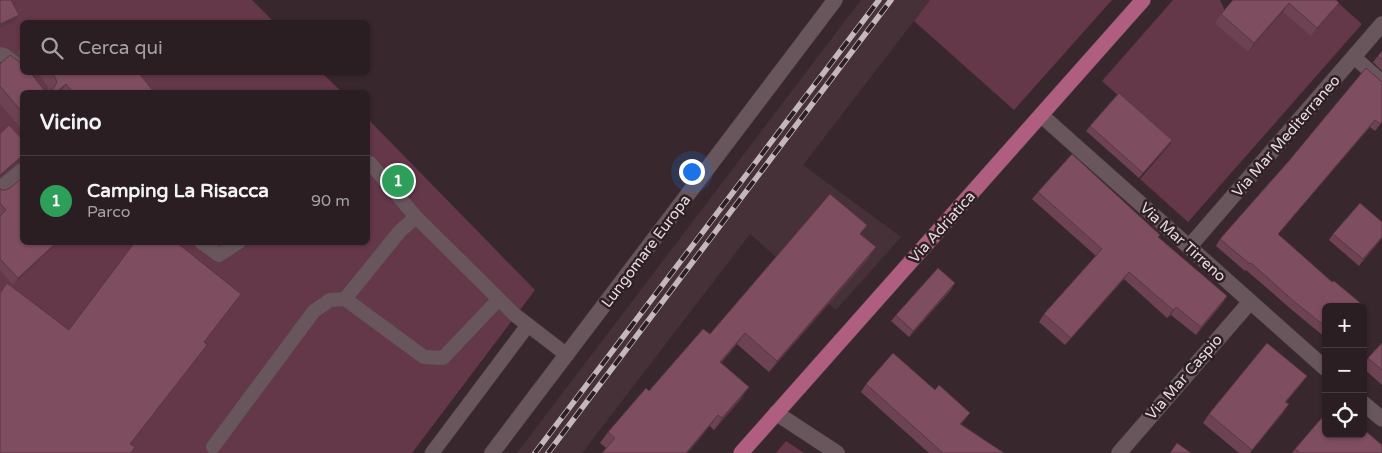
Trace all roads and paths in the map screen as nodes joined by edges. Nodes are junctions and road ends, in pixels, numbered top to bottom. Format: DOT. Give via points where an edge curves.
graph roads {
  1 [pos="835,0"];
  2 [pos="1143,0"];
  3 [pos="1382,24"];
  4 [pos="0,54"];
  5 [pos="1354,57"];
  6 [pos="20,67"];
  7 [pos="1382,82"];
  8 [pos="1041,115"];
  9 [pos="370,164"];
  10 [pos="20,172"];
  11 [pos="0,188"];
  12 [pos="416,217"];
  13 [pos="205,245"];
  14 [pos="234,245"];
  15 [pos="1189,247"];
  16 [pos="345,299"];
  17 [pos="499,299"];
  18 [pos="1250,302"];
  19 [pos="528,325"];
  20 [pos="567,355"];
  21 [pos="1322,365"];
  22 [pos="1367,406"];
  23 [pos="776,414"];
  24 [pos="1382,419"];
  25 [pos="214,447"];
  26 [pos="432,453"];
  27 [pos="492,453"];
  28 [pos="741,453"];
  29 [pos="837,453"];
  30 [pos="1119,453"];
  1 -- 20 [label="street, Lungomare Europa"];
  2 -- 8 [label="main road, Via Adriatica"];
  3 -- 5 [label="street, Via Mar Mediterraneo"];
  4 -- 6 [label="lane"];
  5 -- 7 [label="lane"];
  5 -- 15 [label="street, Via Mar Mediterraneo"];
  8 -- 15 [label="street, Via Mar Tirreno"];
  8 -- 23 [label="main road, Via Adriatica"];
  9 -- 12 [label="lane"];
  10 -- 11 [label="lane"];
  12 -- 16 [label="lane" via="400,231"];
  12 -- 17 [label="lane"];
  13 -- 14 [label="lane" via="218,255"];
  15 -- 18 [label="street, Via Mar Tirreno"];
  16 -- 17 [label="lane" via="424,357 443,358"];
  16 -- 25 [label="lane" via="330,300 314,311"];
  17 -- 19 [label="lane"];
  18 -- 21 [label="street, Via Mar Tirreno"];
  18 -- 30 [label="street, Via Mar Caspio"];
  19 -- 20 [label="lane"];
  19 -- 26 [label="lane"];
  20 -- 27 [label="street, Lungomare Europa"];
  22 -- 24 [label="street"];
  23 -- 28 [label="main road, Via Adriatica"];
  23 -- 29 [label="street"];
}
